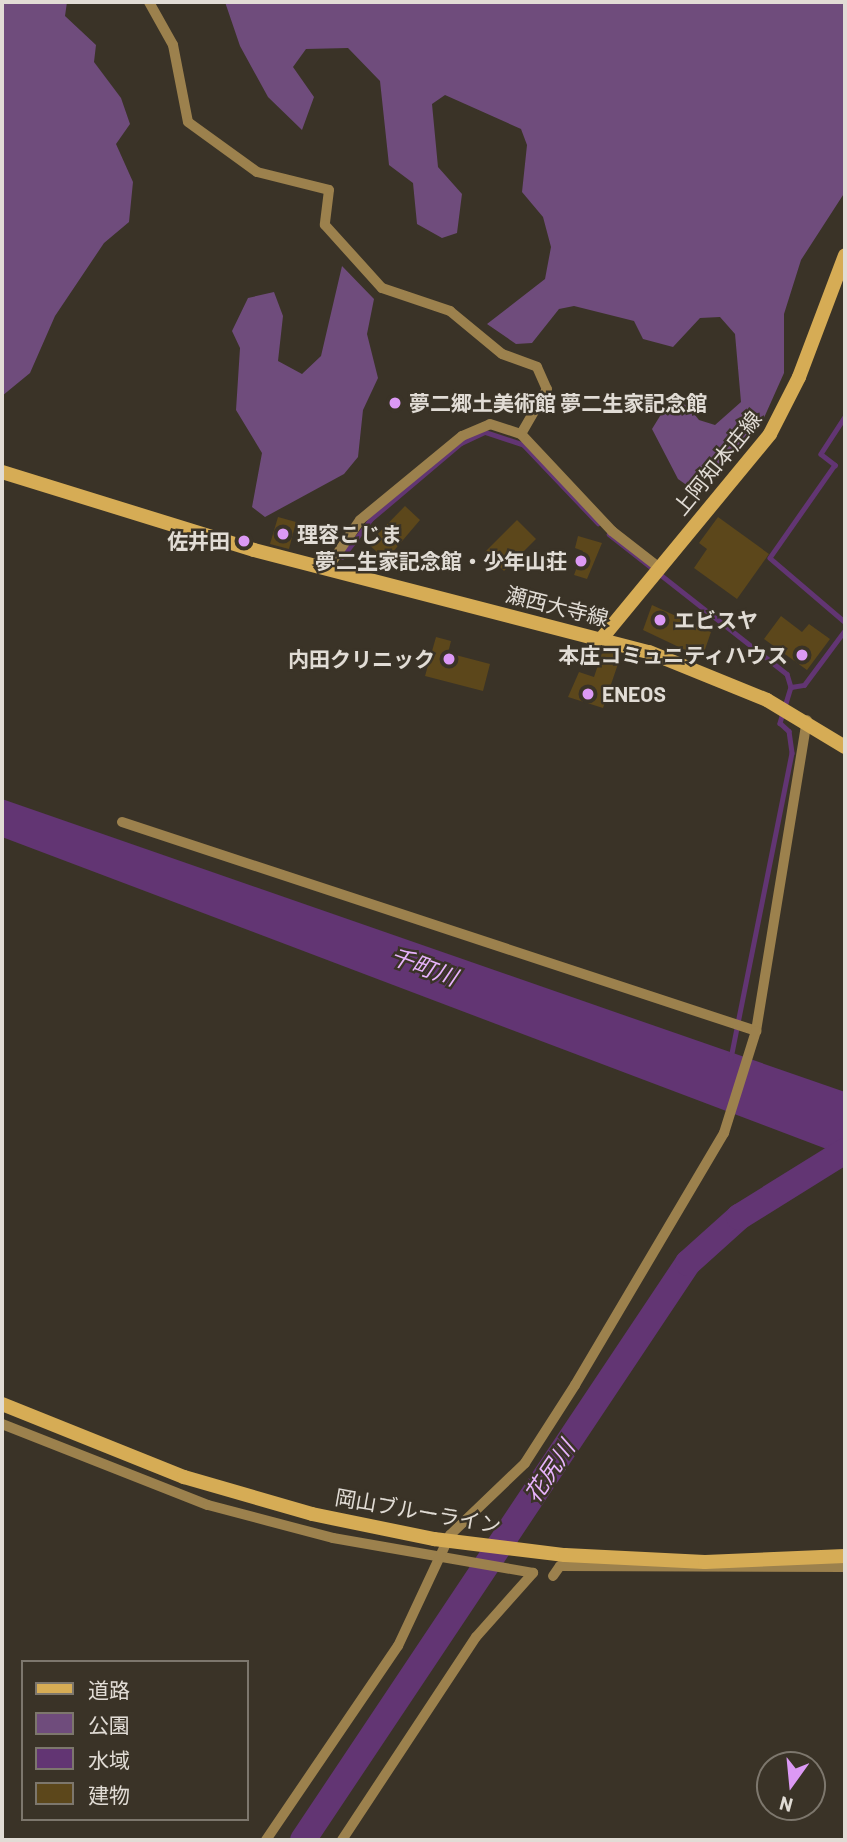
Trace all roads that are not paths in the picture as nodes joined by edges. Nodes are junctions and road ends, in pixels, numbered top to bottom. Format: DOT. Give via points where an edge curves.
graph roads {
  1 [pos="149,2"];
  2 [pos="845,255"];
  3 [pos="521,434"];
  4 [pos="2,472"];
  5 [pos="327,569"];
  6 [pos="653,571"];
  7 [pos="602,638"];
  8 [pos="802,718"];
  9 [pos="845,747"];
  10 [pos="122,822"];
  11 [pos="757,1031"];
  12 [pos="2,1404"];
  13 [pos="2,1424"];
  14 [pos="845,1556"];
  15 [pos="434,1558"];
  16 [pos="845,1567"];
  17 [pos="553,1576"];
  18 [pos="267,1840"];
  19 [pos="342,1840"];
  1 -- 3 [label="street" via="169,34 188,122 257,172 329,190 325,226 382,288 450,311 502,354 537,367 547,389"];
  2 -- 6 [label="main road, 上阿知本庄線" via="799,377 770,434"];
  3 -- 5 [label="street" via="490,424 462,436 360,520"];
  3 -- 6 [label="street"];
  4 -- 5 [label="main road, 瀬西大寺線"];
  5 -- 7 [label="main road, 瀬西大寺線"];
  6 -- 7 [label="main road, 上阿知本庄線"];
  7 -- 8 [label="main road, 瀬西大寺線" via="767,700"];
  8 -- 9 [label="main road, 瀬西大寺線"];
  8 -- 11 [label="street"];
  10 -- 11 [label="street"];
  11 -- 15 [label="street" via="728,1124 525,1463 473,1510"];
  12 -- 14 [label="main road, 岡山ブルーライン, bridge" via="184,1477 312,1514 435,1539 565,1555 705,1562"];
  13 -- 15 [label="street" via="208,1505"];
  15 -- 18 [label="street" via="419,1609 398,1646"];
  15 -- 19 [label="street" via="533,1573 476,1637"];
  16 -- 17 [label="street" via="560,1566"];
}
